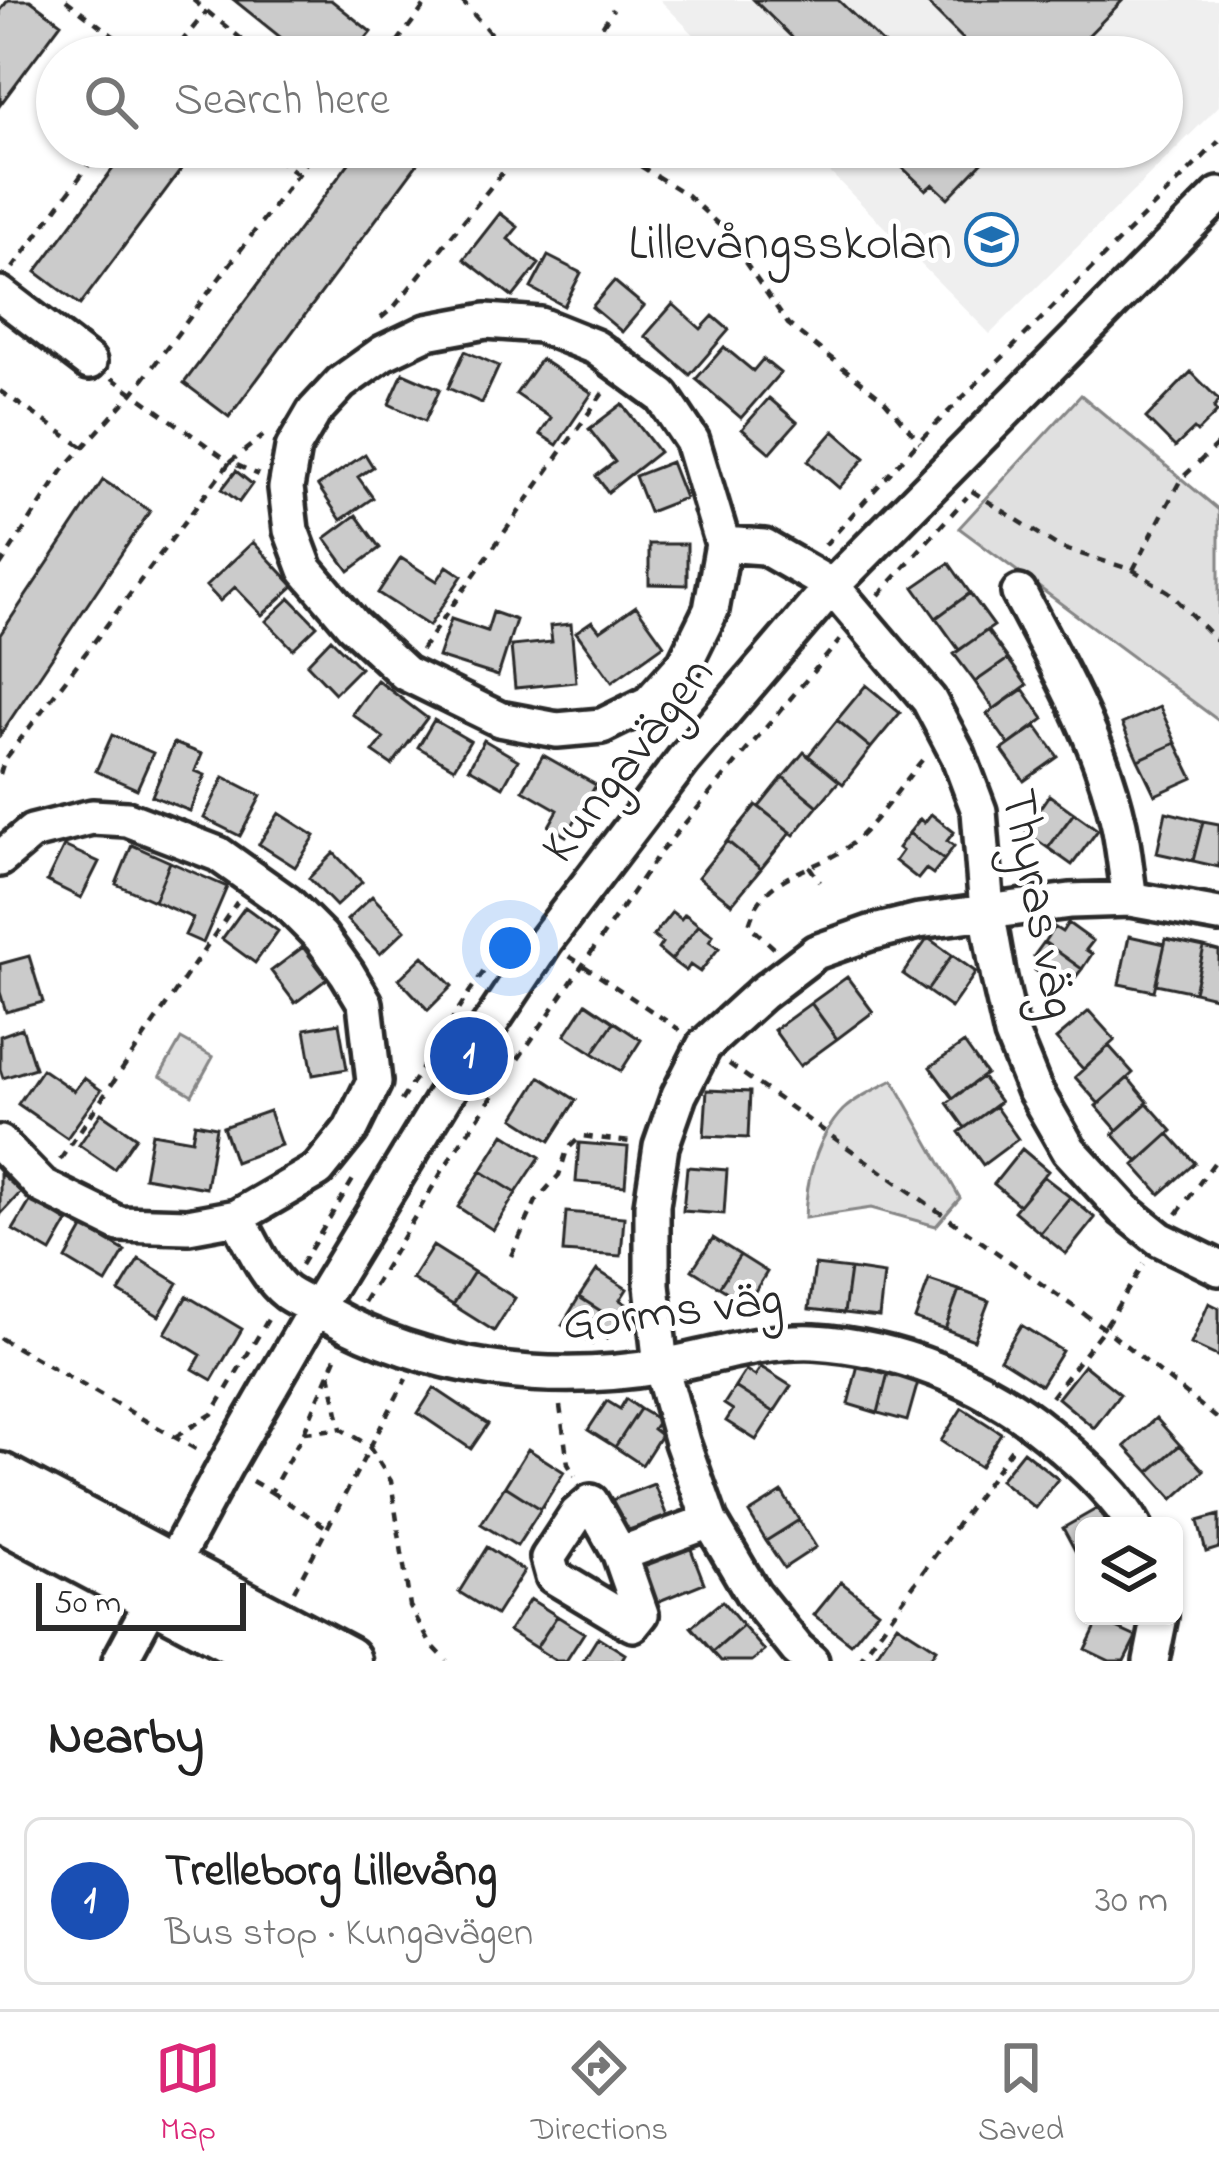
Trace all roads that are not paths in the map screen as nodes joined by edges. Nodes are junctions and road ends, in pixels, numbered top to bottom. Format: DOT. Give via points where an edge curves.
graph roads {
  1 [pos="1219,195"];
  2 [pos="6,281"];
  3 [pos="89,362"];
  4 [pos="723,544"];
  5 [pos="832,586"];
  6 [pos="1019,592"];
  7 [pos="0,859"];
  8 [pos="1130,899"];
  9 [pos="987,911"];
  10 [pos="1219,915"];
  11 [pos="0,1143"];
  12 [pos="237,1217"];
  13 [pos="1219,1268"];
  14 [pos="316,1308"];
  15 [pos="661,1366"];
  16 [pos="0,1478"];
  17 [pos="0,1515"];
  18 [pos="1126,1517"];
  19 [pos="710,1521"];
  20 [pos="620,1554"];
  21 [pos="162,1582"];
  22 [pos="1158,1625"];
  23 [pos="120,1661"];
  24 [pos="275,1661"];
  25 [pos="346,1661"];
  26 [pos="811,1661"];
  27 [pos="1151,1661"];
  1 -- 5 [label="street, Kungavägen" via="959,481"];
  2 -- 3 [label="street"];
  4 -- 4 [label="street" via="692,441 662,397 595,347 540,325 486,321 428,332 383,353 341,383 293,448 286,488 306,570 405,674 499,719 557,730 602,726 649,703 685,663 711,610"];
  4 -- 5 [label="street, Thyras väg" via="764,547"];
  5 -- 9 [label="street, Thyras väg" via="929,700 958,754 980,811"];
  5 -- 14 [label="street, Kungavägen" via="684,759 546,940"];
  6 -- 8 [label="street" via="1102,765"];
  7 -- 12 [label="street" via="32,832 92,817 127,819 218,854 287,903 365,1003 374,1082 351,1129 318,1169"];
  8 -- 9 [label="street"];
  8 -- 10 [label="street"];
  9 -- 13 [label="street, Thyras väg" via="1012,1035 1069,1150 1160,1239"];
  9 -- 15 [label="street" via="919,921 816,952 704,1046 661,1146 652,1205"];
  11 -- 12 [label="street" via="42,1186 119,1224 188,1226"];
  12 -- 14 [label="street, Gorms väg" via="285,1292"];
  14 -- 15 [label="street, Gorms väg" via="420,1353 518,1373"];
  14 -- 21 [label="street, Kungavägen"];
  15 -- 18 [label="street, Gorms väg" via="746,1346 812,1342 883,1352 1009,1404 1077,1459"];
  15 -- 19 [label="street"];
  16 -- 21 [label="main road"];
  17 -- 21 [label="main road"];
  19 -- 20 [label="street"];
  19 -- 26 [label="street" via="753,1594"];
  20 -- 20 [label="street" via="641,1614 633,1624 553,1576 548,1558 590,1502"];
  21 -- 23 [label="street, Kungavägen"];
  21 -- 24 [label="main road"];
  21 -- 25 [label="main road"];
  22 -- 27 [label="street"];
}
